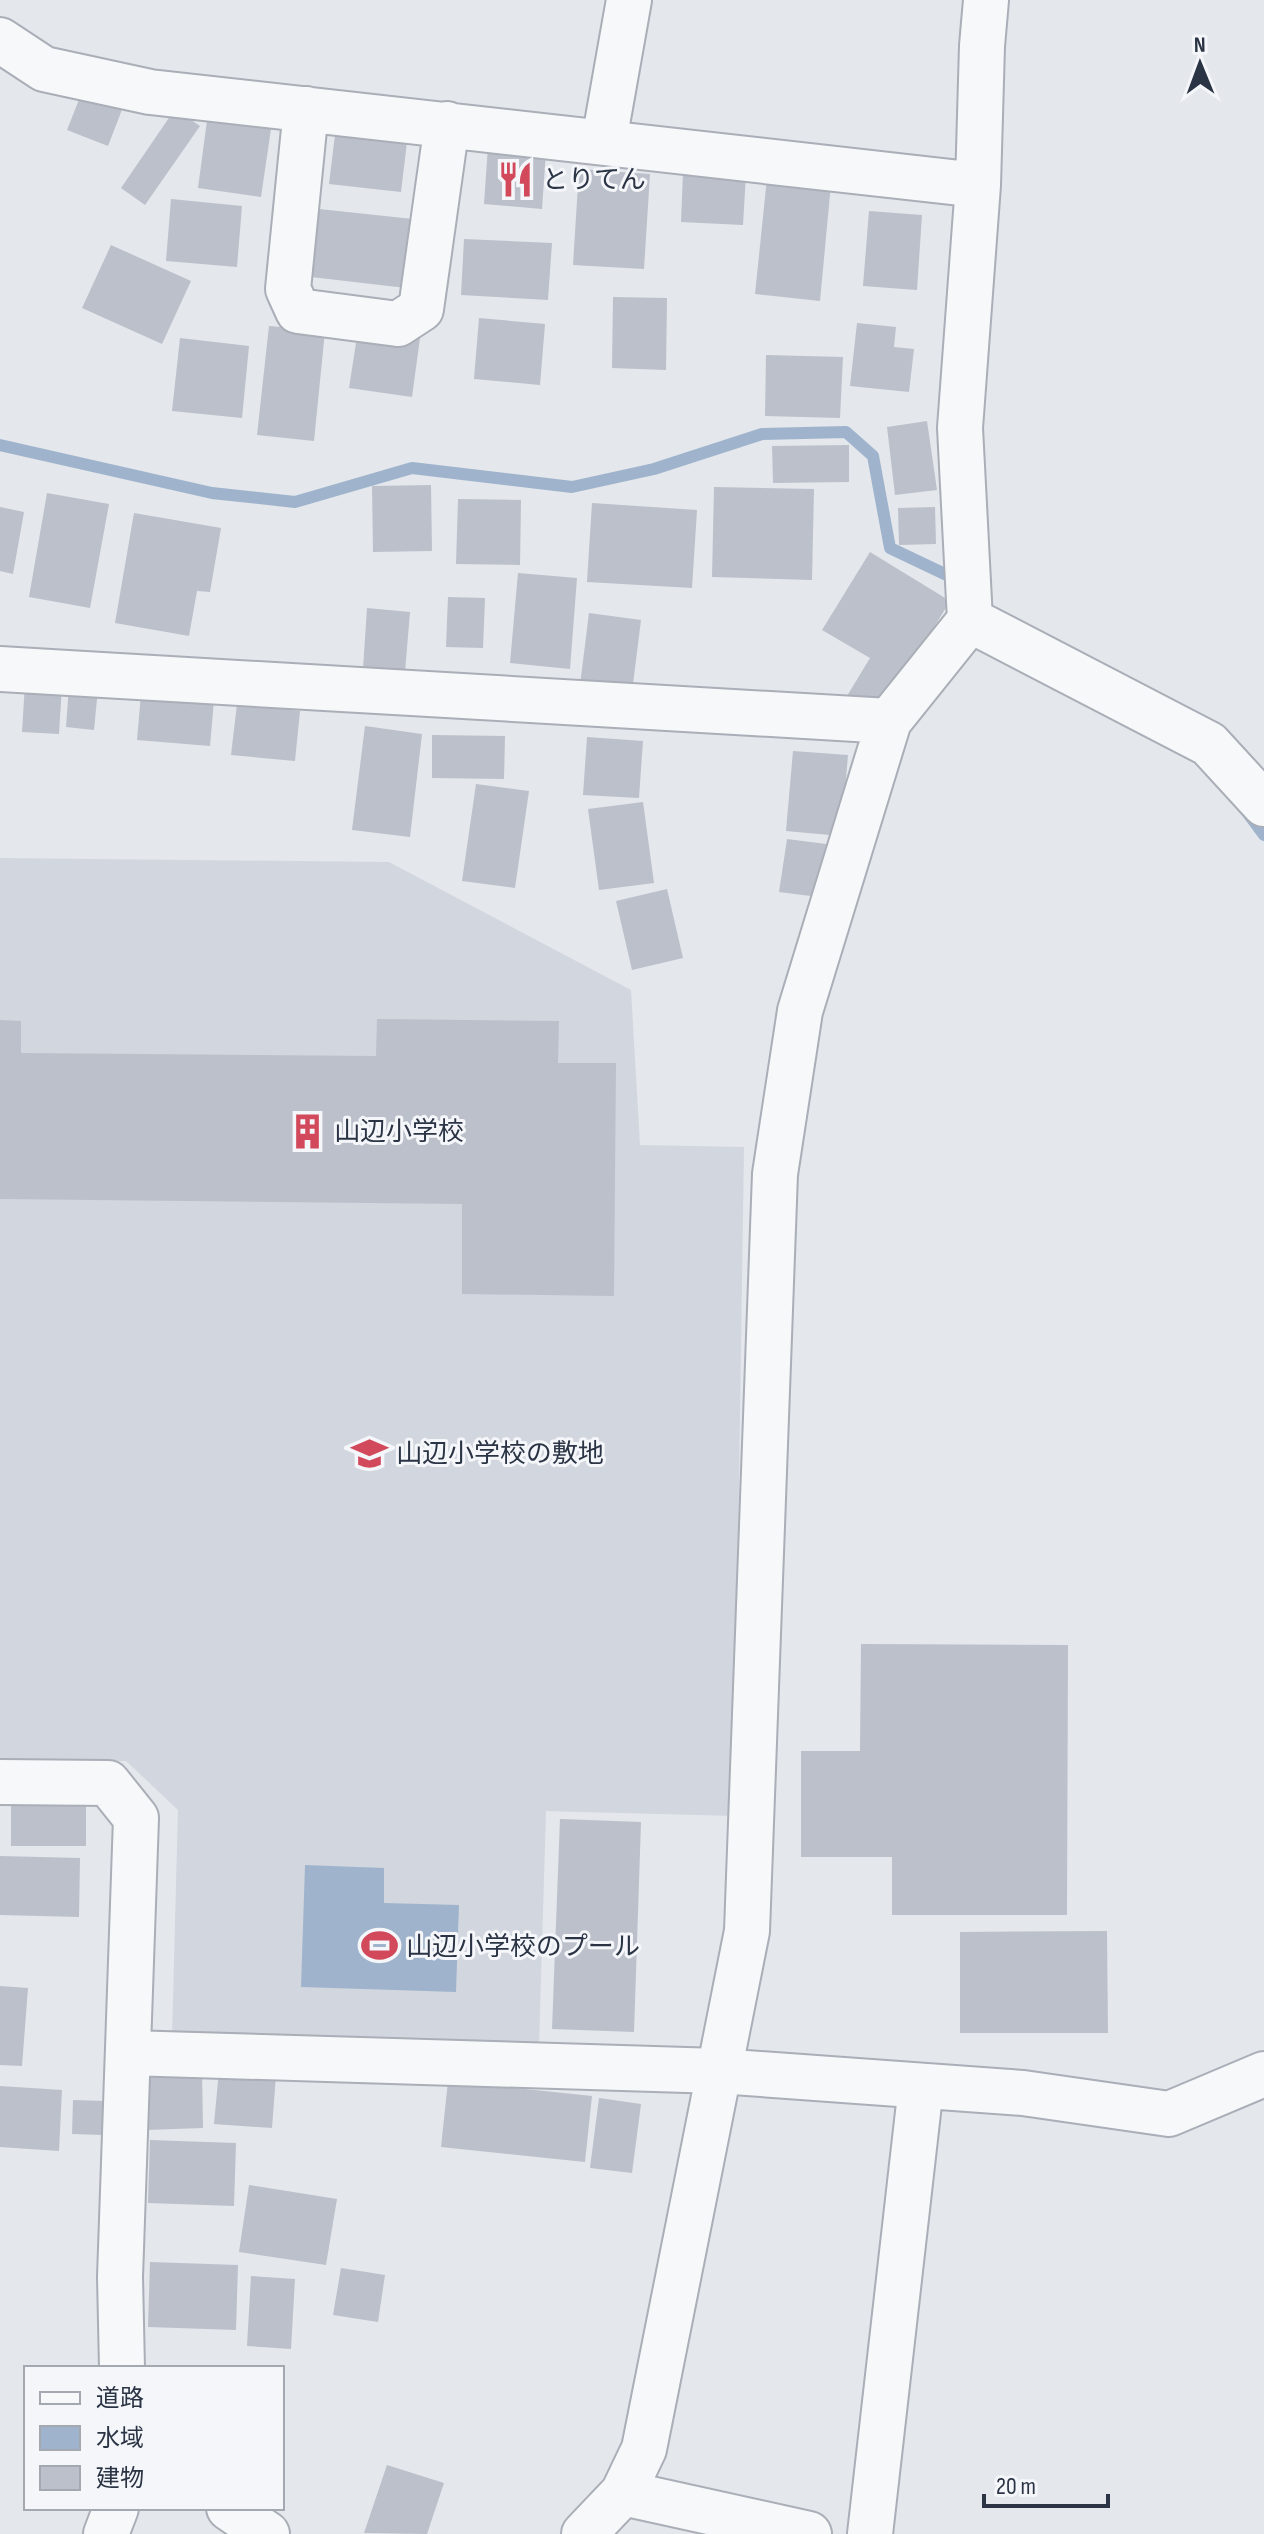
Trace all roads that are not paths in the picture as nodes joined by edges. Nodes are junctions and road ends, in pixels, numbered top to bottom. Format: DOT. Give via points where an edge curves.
graph roads {
  1 [pos="629,0"];
  2 [pos="986,0"];
  3 [pos="0,40"];
  4 [pos="306,109"];
  5 [pos="447,124"];
  6 [pos="604,141"];
  7 [pos="978,185"];
  8 [pos="970,620"];
  9 [pos="0,669"];
  10 [pos="889,721"];
  11 [pos="1264,804"];
  12 [pos="0,1782"];
  13 [pos="129,2053"];
  14 [pos="719,2071"];
  15 [pos="1264,2074"];
  16 [pos="921,2086"];
  17 [pos="122,2366"];
  18 [pos="623,2493"];
  19 [pos="115,2510"];
  20 [pos="232,2510"];
  21 [pos="106,2534"];
  22 [pos="267,2534"];
  23 [pos="584,2534"];
  24 [pos="809,2534"];
  25 [pos="870,2534"];
  1 -- 6 [label="street"];
  2 -- 7 [label="street"];
  3 -- 4 [label="street" via="44,69 150,92"];
  4 -- 5 [label="street"];
  4 -- 5 [label="street" via="288,289 298,311 398,324 421,309"];
  5 -- 6 [label="street"];
  6 -- 7 [label="street"];
  7 -- 8 [label="street" via="960,428"];
  8 -- 10 [label="street"];
  8 -- 11 [label="street" via="1209,744"];
  9 -- 10 [label="street"];
  10 -- 14 [label="street" via="800,1011 775,1174 747,1931"];
  12 -- 13 [label="street" via="108,1783 136,1818"];
  13 -- 14 [label="street"];
  13 -- 17 [label="street"];
  14 -- 16 [label="street"];
  14 -- 18 [label="street" via="644,2449"];
  15 -- 16 [label="street" via="1169,2114 1023,2093"];
  16 -- 25 [label="street"];
  18 -- 23 [label="street"];
  18 -- 24 [label="street"];
  19 -- 21 [label="street"];
  20 -- 22 [label="street"];
}
